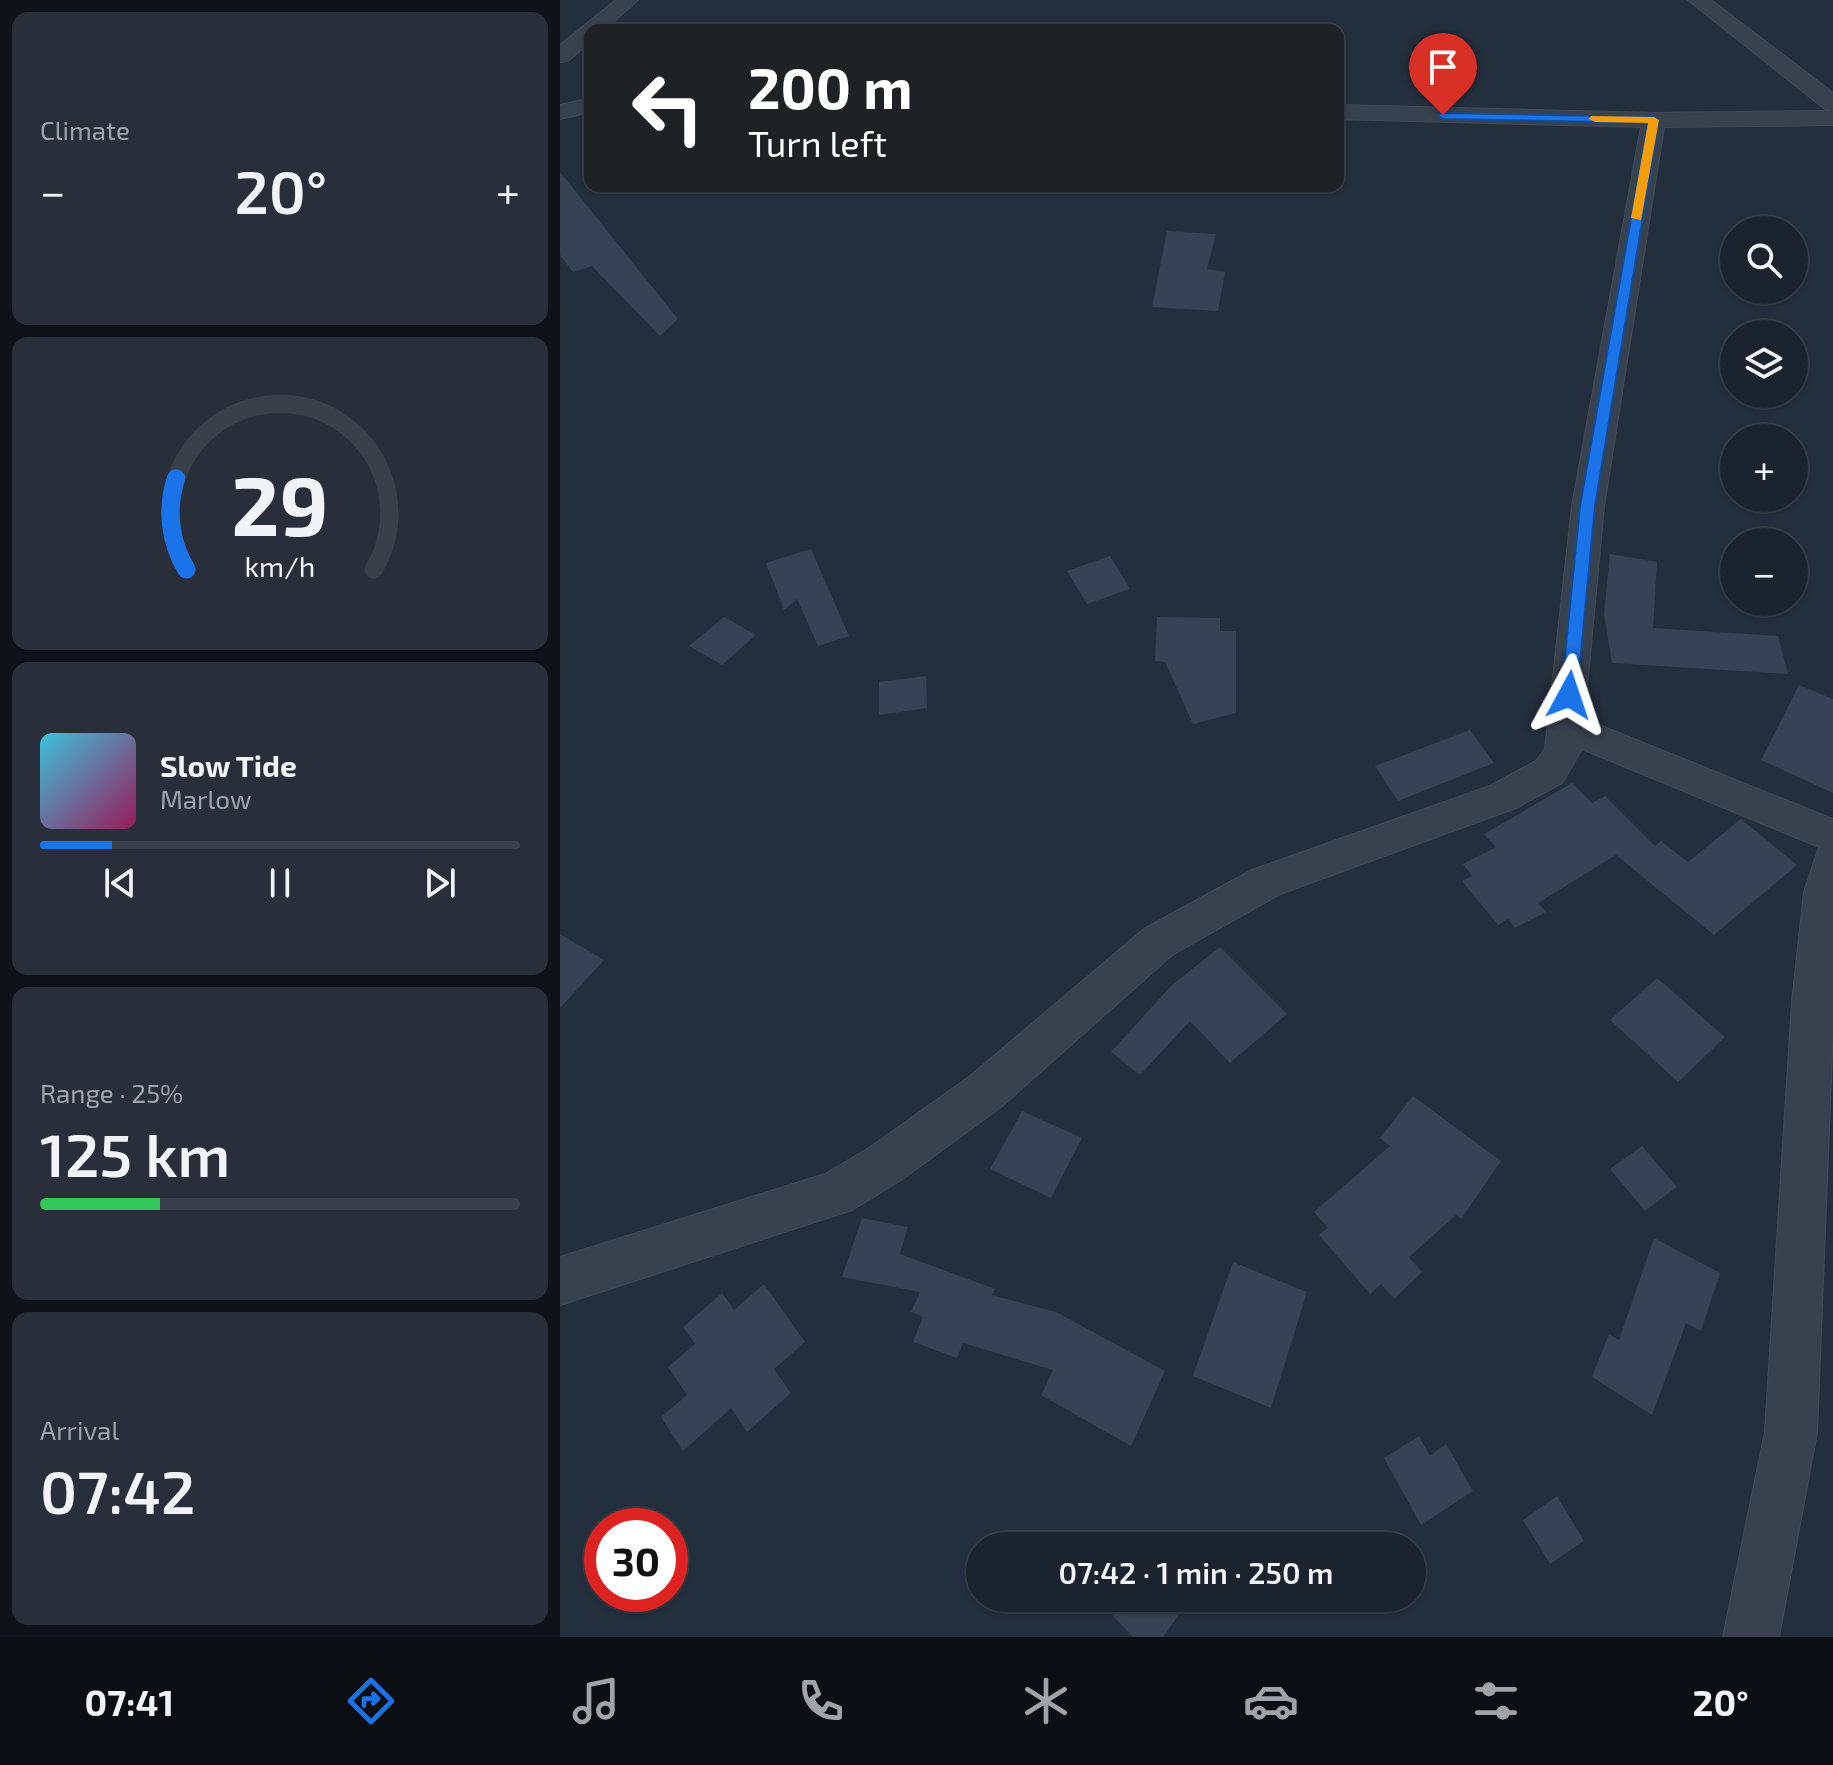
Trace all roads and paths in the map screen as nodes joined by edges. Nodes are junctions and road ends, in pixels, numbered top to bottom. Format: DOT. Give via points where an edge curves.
graph roads {
  1 [pos="628,0"];
  2 [pos="1698,0"];
  3 [pos="599,24"];
  4 [pos="584,36"];
  5 [pos="560,56"];
  6 [pos="1833,104"];
  7 [pos="584,106"];
  8 [pos="560,112"];
  9 [pos="1344,112"];
  10 [pos="1833,118"];
  11 [pos="1654,120"];
  12 [pos="1566,727"];
  13 [pos="1833,836"];
  14 [pos="1833,858"];
  15 [pos="560,1281"];
  16 [pos="1751,1637"];
  1 -- 3 [label="street"];
  2 -- 6 [label="street"];
  4 -- 5 [label="street"];
  7 -- 8 [label="street"];
  9 -- 11 [label="street"];
  10 -- 11 [label="street"];
  11 -- 12 [label="street" via="1588,506"];
  12 -- 13 [label="street"];
  12 -- 15 [label="street" via="1563,752 1549,772 1503,797 1266,882 1158,942 985,1092 836,1194"];
  14 -- 16 [label="street" via="1824,892 1813,1002 1791,1432"];
}
